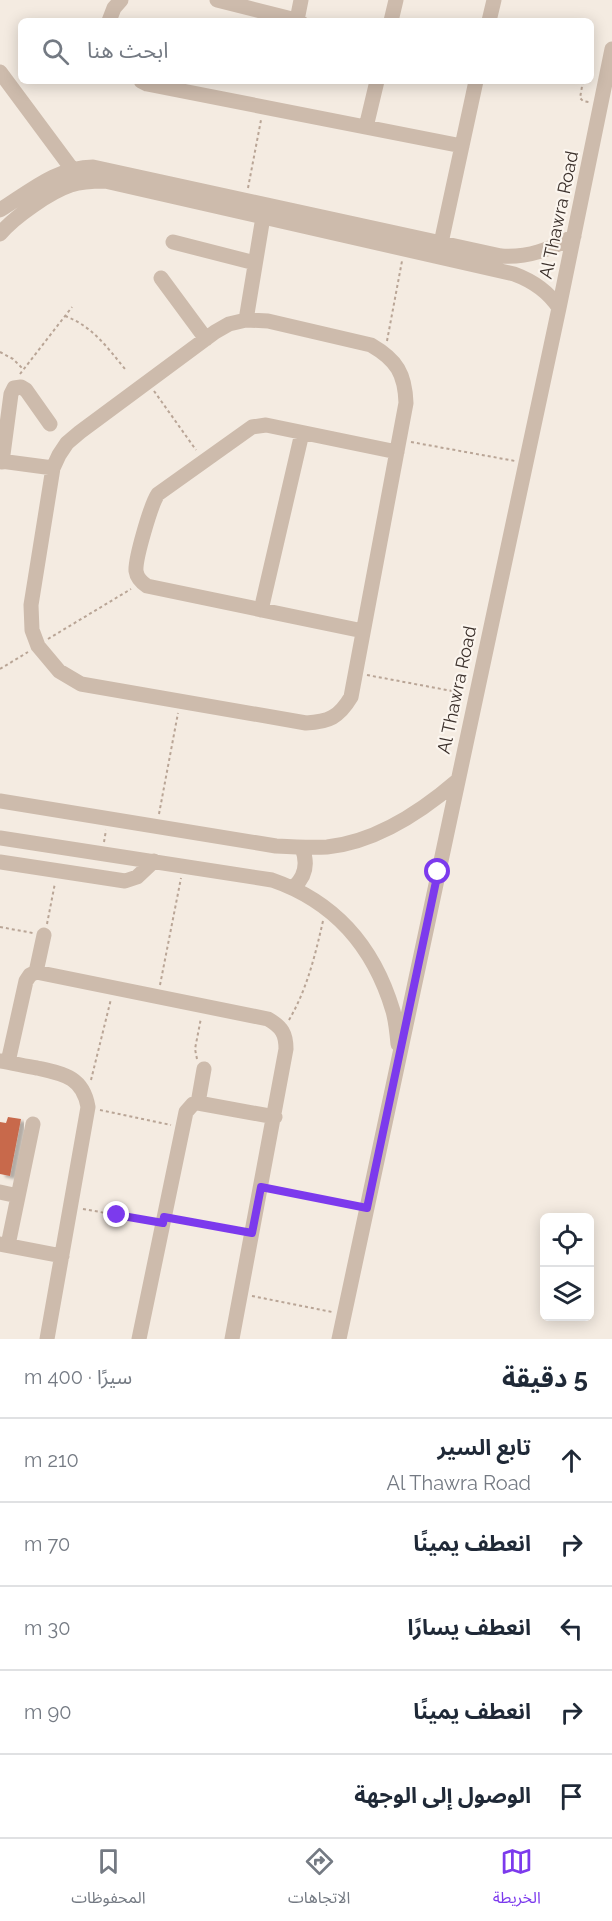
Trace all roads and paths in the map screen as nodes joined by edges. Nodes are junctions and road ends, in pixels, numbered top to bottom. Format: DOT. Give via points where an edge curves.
graph roads {
  1 [pos="121,0"];
  2 [pos="217,0"];
  3 [pos="301,0"];
  4 [pos="396,0"];
  5 [pos="494,0"];
  6 [pos="110,18"];
  7 [pos="286,18"];
  8 [pos="298,18"];
  9 [pos="392,18"];
  10 [pos="490,18"];
  11 [pos="612,49"];
  12 [pos="0,72"];
  13 [pos="147,84"];
  14 [pos="376,84"];
  15 [pos="475,84"];
  16 [pos="582,84"];
  17 [pos="601,105"];
  18 [pos="263,107"];
  19 [pos="366,127"];
  20 [pos="462,146"];
  21 [pos="72,169"];
  22 [pos="173,190"];
  23 [pos="246,200"];
  24 [pos="0,210"];
  25 [pos="263,217"];
  26 [pos="315,222"];
  27 [pos="2,227"];
  28 [pos="370,234"];
  29 [pos="574,236"];
  30 [pos="173,242"];
  31 [pos="441,243"];
  32 [pos="405,249"];
  33 [pos="255,263"];
  34 [pos="500,263"];
  35 [pos="161,278"];
  36 [pos="72,307"];
  37 [pos="559,308"];
  38 [pos="65,316"];
  39 [pos="246,320"];
  40 [pos="206,339"];
  41 [pos="0,352"];
  42 [pos="385,353"];
  43 [pos="23,369"];
  44 [pos="125,369"];
  45 [pos="148,381"];
  46 [pos="17,387"];
  47 [pos="50,424"];
  48 [pos="302,433"];
  49 [pos="398,446"];
  50 [pos="203,460"];
  51 [pos="1,462"];
  52 [pos="526,463"];
  53 [pos="53,468"];
  54 [pos="142,582"];
  55 [pos="261,609"];
  56 [pos="363,631"];
  57 [pos="38,646"];
  58 [pos="0,669"];
  59 [pos="355,673"];
  60 [pos="180,701"];
  61 [pos="471,721"];
  62 [pos="458,781"];
  63 [pos="0,801"];
  64 [pos="109,819"];
  65 [pos="157,826"];
  66 [pos="0,837"];
  67 [pos="302,848"];
  68 [pos="102,853"];
  69 [pos="154,861"];
  70 [pos="0,862"];
  71 [pos="184,866"];
  72 [pos="58,871"];
  73 [pos="294,887"];
  74 [pos="326,906"];
  75 [pos="0,927"];
  76 [pos="44,936"];
  77 [pos="36,972"];
  78 [pos="114,987"];
  79 [pos="158,996"];
  80 [pos="204,1006"];
  81 [pos="283,1030"];
  82 [pos="400,1053"];
  83 [pos="4,1061"];
  84 [pos="204,1069"];
  85 [pos="87,1102"];
  86 [pos="198,1103"];
  87 [pos="275,1117"];
  88 [pos="33,1124"];
  89 [pos="183,1127"];
  90 [pos="261,1187"];
  91 [pos="0,1192"];
  92 [pos="18,1196"];
  93 [pos="71,1207"];
  94 [pos="367,1208"];
  95 [pos="164,1220"];
  96 [pos="252,1233"];
  97 [pos="4,1244"];
  98 [pos="62,1256"];
  99 [pos="240,1294"];
  100 [pos="344,1315"];
  101 [pos="47,1339"];
  102 [pos="139,1339"];
  103 [pos="232,1339"];
  104 [pos="339,1339"];
  1 -- 6 [label="street"];
  2 -- 7 [label="street"];
  3 -- 8 [label="street"];
  4 -- 9 [label="street"];
  5 -- 10 [label="street"];
  11 -- 17 [label="street, Al Thawra Road"];
  12 -- 21 [label="street"];
  13 -- 18 [label="street"];
  14 -- 19 [label="street"];
  15 -- 20 [label="street"];
  16 -- 17 [label="path" via="581,99"];
  17 -- 29 [label="street, Al Thawra Road"];
  18 -- 19 [label="street"];
  18 -- 23 [label="path"];
  19 -- 20 [label="street"];
  20 -- 31 [label="street"];
  21 -- 22 [label="street" via="104,169"];
  21 -- 24 [label="street"];
  22 -- 23 [label="street"];
  22 -- 25 [label="street"];
  22 -- 27 [label="street" via="78,183"];
  23 -- 26 [label="street"];
  25 -- 26 [label="street"];
  25 -- 33 [label="street"];
  26 -- 28 [label="street"];
  28 -- 31 [label="street"];
  28 -- 32 [label="street"];
  29 -- 34 [label="street" via="536,254"];
  29 -- 37 [label="street, Al Thawra Road"];
  30 -- 33 [label="street"];
  31 -- 34 [label="street"];
  32 -- 34 [label="street"];
  32 -- 42 [label="path"];
  33 -- 39 [label="street"];
  34 -- 37 [label="street" via="547,293"];
  35 -- 40 [label="street"];
  36 -- 38 [label="path"];
  37 -- 52 [label="street, Al Thawra Road"];
  38 -- 43 [label="path"];
  38 -- 44 [label="path" via="92,331"];
  39 -- 40 [label="street" via="229,324"];
  39 -- 42 [label="street" via="268,321 355,341"];
  40 -- 45 [label="street"];
  41 -- 43 [label="path"];
  42 -- 49 [label="street" via="395,363 405,387"];
  43 -- 46 [label="path"];
  45 -- 50 [label="path"];
  45 -- 53 [label="street" via="67,443"];
  46 -- 47 [label="street" via="26,390"];
  46 -- 51 [label="street" via="11,394"];
  48 -- 49 [label="street"];
  48 -- 50 [label="street" via="266,425 252,427"];
  48 -- 55 [label="street"];
  49 -- 52 [label="path"];
  49 -- 56 [label="street"];
  50 -- 54 [label="street" via="153,501 136,567"];
  51 -- 53 [label="street"];
  52 -- 61 [label="street, Al Thawra Road"];
  53 -- 57 [label="street" via="31,605"];
  54 -- 55 [label="street"];
  54 -- 57 [label="path"];
  55 -- 56 [label="street"];
  56 -- 59 [label="street"];
  57 -- 58 [label="path"];
  57 -- 60 [label="street" via="59,671 81,684"];
  59 -- 60 [label="street" via="351,697 344,710 320,723"];
  59 -- 61 [label="path" via="452,692 454,716"];
  60 -- 65 [label="path"];
  61 -- 62 [label="street, Al Thawra Road"];
  62 -- 67 [label="street" via="433,802 372,835 328,847"];
  62 -- 82 [label="street, Al Thawra Road"];
  63 -- 64 [label="street"];
  64 -- 65 [label="street"];
  64 -- 68 [label="path"];
  65 -- 67 [label="street"];
  66 -- 68 [label="street"];
  67 -- 73 [label="street" via="305,872"];
  68 -- 69 [label="street"];
  69 -- 71 [label="street"];
  69 -- 72 [label="street" via="137,877 125,881"];
  70 -- 72 [label="street"];
  71 -- 73 [label="street"];
  71 -- 79 [label="path"];
  72 -- 76 [label="path"];
  73 -- 74 [label="street"];
  74 -- 81 [label="path" via="311,972"];
  74 -- 82 [label="street" via="344,922 380,975 394,1013"];
  75 -- 76 [label="path"];
  76 -- 77 [label="street"];
  77 -- 78 [label="street"];
  77 -- 83 [label="street" via="26,981"];
  78 -- 79 [label="street"];
  78 -- 85 [label="path"];
  79 -- 80 [label="street"];
  80 -- 81 [label="street" via="268,1019"];
  80 -- 84 [label="path" via="195,1055"];
  81 -- 87 [label="street" via="286,1049"];
  82 -- 94 [label="street, Al Thawra Road"];
  83 -- 85 [label="street" via="71,1078 81,1086"];
  84 -- 86 [label="street"];
  85 -- 89 [label="path"];
  85 -- 93 [label="street"];
  86 -- 87 [label="street"];
  86 -- 89 [label="street" via="186,1112"];
  87 -- 90 [label="street"];
  88 -- 92 [label="street"];
  89 -- 95 [label="street"];
  90 -- 94 [label="path"];
  90 -- 96 [label="street"];
  91 -- 92 [label="street"];
  92 -- 97 [label="street"];
  93 -- 95 [label="path"];
  93 -- 98 [label="street"];
  94 -- 100 [label="street, Al Thawra Road"];
  95 -- 96 [label="path"];
  95 -- 102 [label="street"];
  96 -- 99 [label="street"];
  97 -- 98 [label="street"];
  98 -- 101 [label="street"];
  99 -- 100 [label="path"];
  99 -- 103 [label="street"];
  100 -- 104 [label="street, Al Thawra Road"];
}
